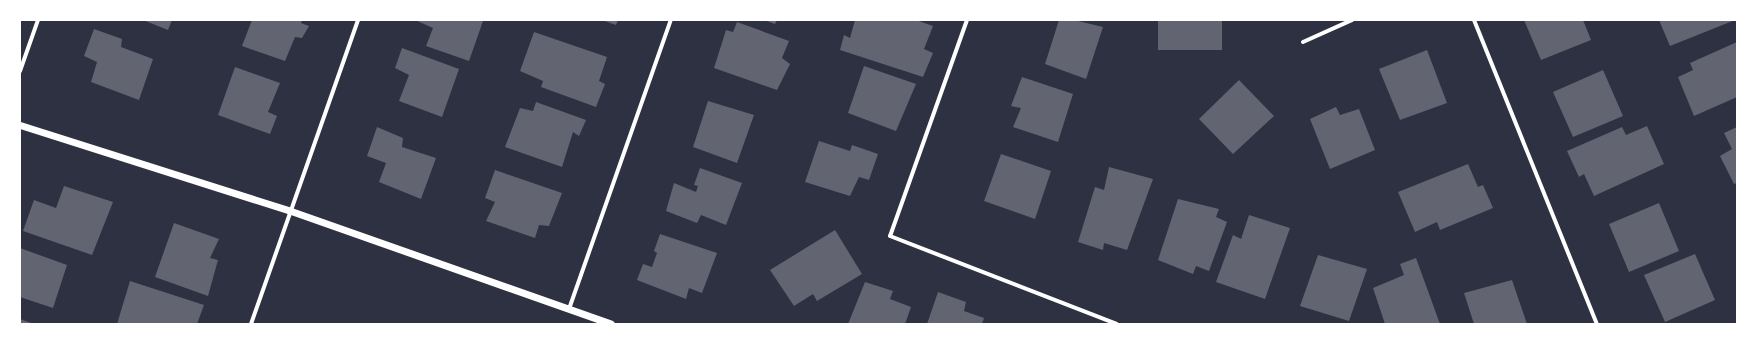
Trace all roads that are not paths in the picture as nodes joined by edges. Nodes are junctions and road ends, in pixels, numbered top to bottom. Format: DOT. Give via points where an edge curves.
graph roads {
  1 [pos="38,20"];
  2 [pos="358,20"];
  3 [pos="671,20"];
  4 [pos="967,20"];
  5 [pos="1352,20"];
  6 [pos="1474,20"];
  7 [pos="1303,42"];
  8 [pos="20,71"];
  9 [pos="20,125"];
  10 [pos="291,211"];
  11 [pos="569,310"];
  12 [pos="251,324"];
  13 [pos="611,324"];
  14 [pos="1117,324"];
  15 [pos="1597,324"];
  1 -- 8 [label="street"];
  2 -- 10 [label="street"];
  3 -- 11 [label="street"];
  4 -- 14 [label="street" via="890,236"];
  5 -- 7 [label="street"];
  6 -- 15 [label="street"];
  9 -- 10 [label="street"];
  10 -- 11 [label="street"];
  10 -- 12 [label="street"];
  11 -- 13 [label="street"];
}
